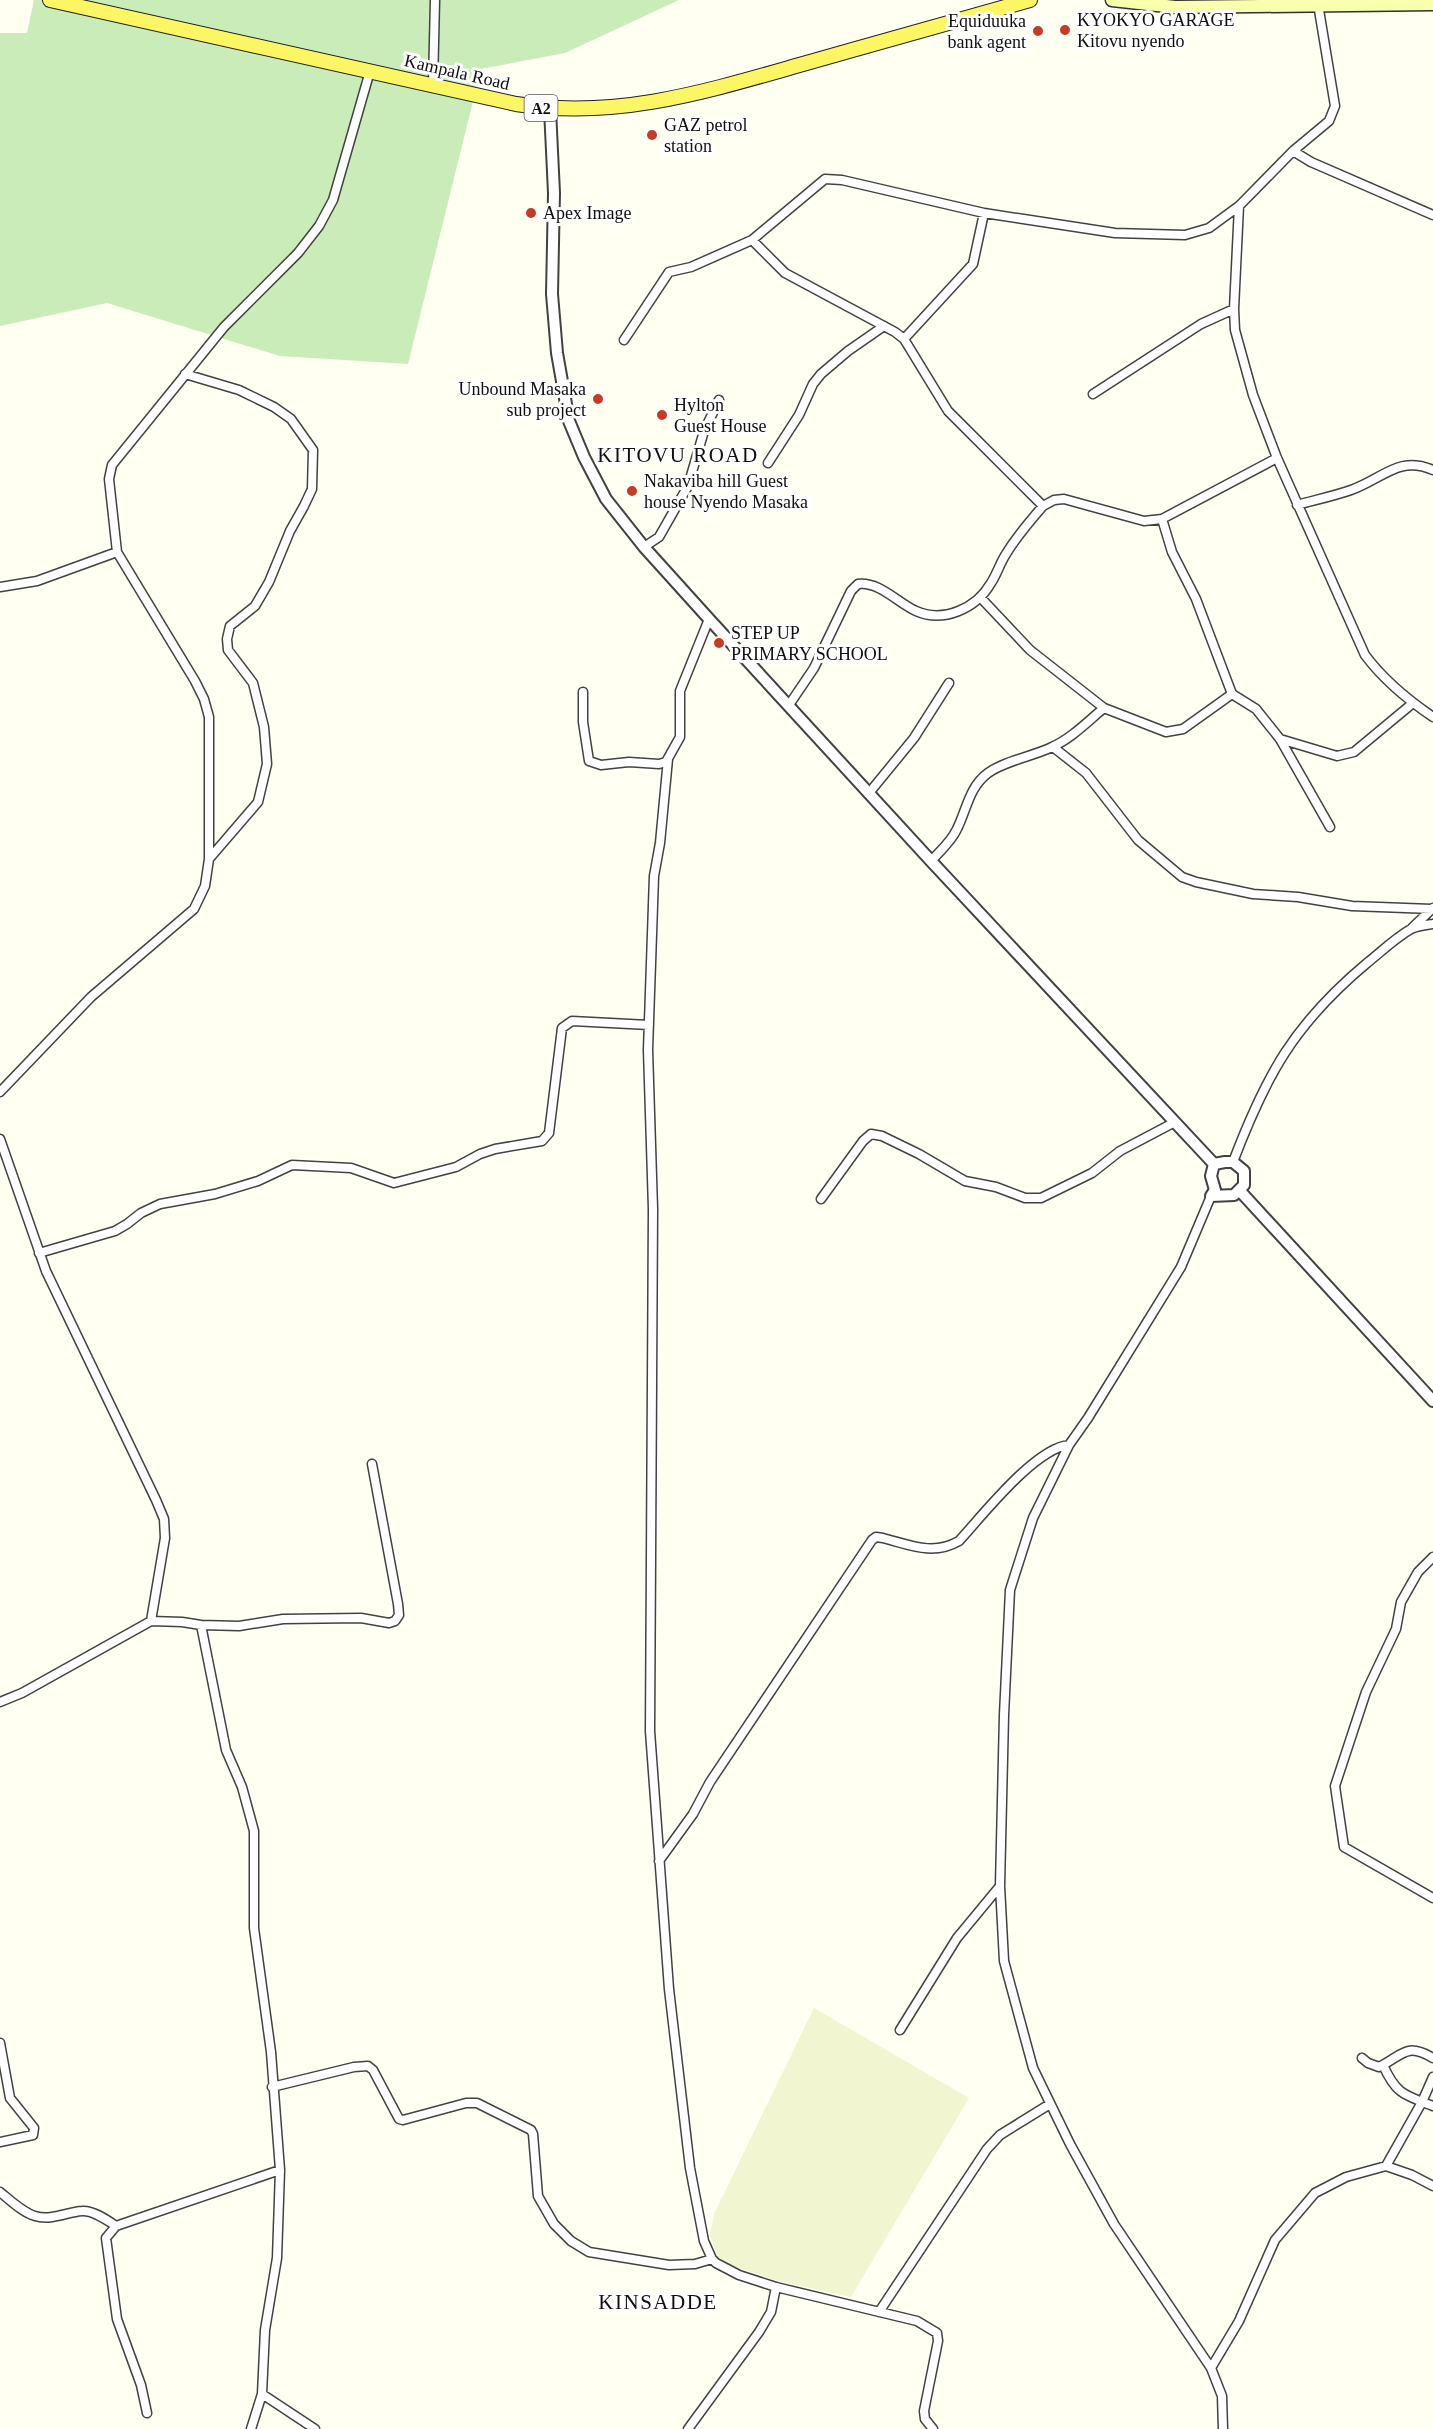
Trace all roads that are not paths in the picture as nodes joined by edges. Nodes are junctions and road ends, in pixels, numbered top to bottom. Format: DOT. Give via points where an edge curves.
graph roads {
  1 [pos="50,0"];
  2 [pos="435,0"];
  3 [pos="1030,0"];
  4 [pos="1112,0"];
  5 [pos="1318,4"];
  6 [pos="1433,4"];
  7 [pos="370,71"];
  8 [pos="432,84"];
  9 [pos="550,109"];
  10 [pos="1293,151"];
  11 [pos="1239,207"];
  12 [pos="984,213"];
  13 [pos="1433,215"];
  14 [pos="752,240"];
  15 [pos="1234,309"];
  16 [pos="884,326"];
  17 [pos="904,339"];
  18 [pos="624,340"];
  19 [pos="184,374"];
  20 [pos="1093,394"];
  21 [pos="719,399"];
  22 [pos="1277,458"];
  23 [pos="768,463"];
  24 [pos="1433,470"];
  25 [pos="1297,505"];
  26 [pos="1043,506"];
  27 [pos="1162,519"];
  28 [pos="644,547"];
  29 [pos="117,552"];
  30 [pos="0,587"];
  31 [pos="980,597"];
  32 [pos="709,619"];
  33 [pos="949,683"];
  34 [pos="583,692"];
  35 [pos="1232,694"];
  36 [pos="1413,704"];
  37 [pos="789,705"];
  38 [pos="1104,708"];
  39 [pos="1433,717"];
  40 [pos="1280,739"];
  41 [pos="1053,747"];
  42 [pos="668,759"];
  43 [pos="869,794"];
  44 [pos="1330,827"];
  45 [pos="209,859"];
  46 [pos="931,861"];
  47 [pos="1432,908"];
  48 [pos="1433,924"];
  49 [pos="1412,928"];
  50 [pos="649,1025"];
  51 [pos="0,1092"];
  52 [pos="1175,1122"];
  53 [pos="0,1139"];
  54 [pos="1233,1162"];
  55 [pos="1214,1164"];
  56 [pos="1240,1191"];
  57 [pos="1211,1196"];
  58 [pos="820,1199"];
  59 [pos="39,1253"];
  60 [pos="1433,1401"];
  61 [pos="1069,1445"];
  62 [pos="372,1464"];
  63 [pos="1433,1557"];
  64 [pos="152,1621"];
  65 [pos="201,1626"];
  66 [pos="0,1702"];
  67 [pos="659,1861"];
  68 [pos="999,1886"];
  69 [pos="1433,1898"];
  70 [pos="900,2030"];
  71 [pos="0,2043"];
  72 [pos="1362,2058"];
  73 [pos="1433,2058"];
  74 [pos="1383,2065"];
  75 [pos="1433,2077"];
  76 [pos="272,2087"];
  77 [pos="1422,2102"];
  78 [pos="1050,2104"];
  79 [pos="1433,2106"];
  80 [pos="0,2142"];
  81 [pos="1386,2166"];
  82 [pos="280,2170"];
  83 [pos="1433,2186"];
  84 [pos="0,2192"];
  85 [pos="116,2226"];
  86 [pos="712,2259"];
  87 [pos="776,2287"];
  88 [pos="879,2312"];
  89 [pos="1211,2368"];
  90 [pos="262,2394"];
  91 [pos="147,2413"];
  92 [pos="251,2429"];
  93 [pos="315,2429"];
  94 [pos="688,2429"];
  95 [pos="933,2429"];
  96 [pos="1223,2429"];
  1 -- 7 [label="main road, Kampala Road / A2"];
  2 -- 8 [label="street"];
  3 -- 9 [label="main road, Kampala Road / A2" via="683,98 618,107"];
  4 -- 5 [label="main road" via="1175,8"];
  5 -- 6 [label="main road"];
  5 -- 10 [label="street" via="1335,106 1329,121"];
  7 -- 8 [label="main road, Kampala Road / A2"];
  7 -- 19 [label="street" via="333,200 319,226"];
  8 -- 9 [label="main road, Kampala Road / A2"];
  9 -- 28 [label="street" via="554,193 552,294 569,421 606,499"];
  10 -- 11 [label="street"];
  10 -- 13 [label="street"];
  11 -- 12 [label="street" via="1209,228 1185,235 1115,233"];
  11 -- 15 [label="street"];
  12 -- 14 [label="street" via="825,179"];
  12 -- 17 [label="street" via="972,264"];
  14 -- 16 [label="street" via="785,273"];
  14 -- 18 [label="street" via="691,267 669,272"];
  15 -- 20 [label="street" via="1201,324"];
  15 -- 22 [label="street" via="1235,330 1253,395"];
  16 -- 17 [label="street"];
  16 -- 23 [label="street" via="821,374"];
  17 -- 26 [label="street" via="948,411"];
  19 -- 29 [label="street" via="112,465 109,479"];
  19 -- 45 [label="street" via="239,390 274,407 291,419 313,450 312,489 269,582 255,606 230,626 228,650 253,683 264,727 267,764 258,802"];
  21 -- 28 [label="street" via="704,431 688,486 659,537"];
  22 -- 25 [label="street"];
  22 -- 27 [label="street"];
  24 -- 25 [label="street" via="1415,463 1402,465 1353,489"];
  25 -- 36 [label="street" via="1365,655"];
  26 -- 27 [label="street" via="1064,499 1144,521"];
  26 -- 31 [label="street" via="1014,541"];
  27 -- 35 [label="street"];
  28 -- 32 [label="street"];
  29 -- 30 [label="street" via="37,580"];
  29 -- 45 [label="street" via="204,699 209,717"];
  31 -- 37 [label="street" via="948,615 933,616 872,585 858,584 842,607 814,669"];
  31 -- 38 [label="street" via="1030,650"];
  32 -- 37 [label="street"];
  32 -- 42 [label="street" via="680,691 680,737"];
  33 -- 43 [label="street" via="914,738"];
  34 -- 42 [label="street" via="589,761 601,765 659,764"];
  35 -- 38 [label="street" via="1174,732"];
  35 -- 40 [label="street" via="1256,709"];
  36 -- 39 [label="street"];
  36 -- 40 [label="street" via="1347,755 1338,756"];
  37 -- 43 [label="street"];
  38 -- 41 [label="street"];
  40 -- 44 [label="street"];
  41 -- 46 [label="street" via="989,771 978,782 950,841"];
  41 -- 47 [label="street" via="1086,773 1138,840 1182,877 1253,894 1352,906"];
  42 -- 50 [label="street" via="654,876"];
  43 -- 46 [label="street"];
  45 -- 51 [label="street" via="206,886 195,909 91,997"];
  46 -- 52 [label="street"];
  47 -- 49 [label="street"];
  48 -- 49 [label="street"];
  49 -- 54 [label="street" via="1361,969 1298,1032 1265,1085"];
  50 -- 59 [label="street" via="572,1021 565,1024 549,1133 542,1141 495,1149 456,1167 394,1184 351,1168 292,1165 215,1194 160,1204 115,1231"];
  50 -- 67 [label="street" via="653,1209 650,1731"];
  52 -- 55 [label="street"];
  52 -- 58 [label="street" via="1120,1151 1092,1173 1041,1198 1025,1198 996,1187 965,1182 919,1154 872,1134"];
  53 -- 59 [label="street"];
  54 -- 55 [label="street"];
  54 -- 56 [label="street" via="1246,1178"];
  55 -- 57 [label="street" via="1211,1176 1215,1190"];
  56 -- 57 [label="street"];
  56 -- 60 [label="street"];
  57 -- 61 [label="street" via="1181,1268"];
  59 -- 64 [label="street" via="164,1519 165,1538"];
  61 -- 67 [label="street" via="1034,1462 948,1548 934,1550 884,1538 872,1540"];
  61 -- 68 [label="street" via="1033,1518 1010,1590"];
  62 -- 65 [label="street" via="398,1604 395,1621 283,1619 239,1626"];
  63 -- 69 [label="street" via="1418,1572 1401,1602 1396,1629 1366,1692 1335,1786 1344,1847"];
  64 -- 65 [label="street"];
  64 -- 66 [label="street"];
  65 -- 76 [label="street" via="226,1750 242,1787 254,1832 254,1928"];
  67 -- 86 [label="street" via="690,2168 704,2241"];
  68 -- 70 [label="street" via="957,1938"];
  68 -- 78 [label="street" via="1004,1962 1033,2068"];
  71 -- 80 [label="street" via="10,2098 34,2128 33,2135"];
  72 -- 74 [label="street" via="1379,2067"];
  73 -- 74 [label="street" via="1421,2051 1404,2050"];
  74 -- 77 [label="street" via="1392,2085"];
  75 -- 77 [label="street"];
  76 -- 82 [label="street"];
  76 -- 86 [label="street" via="368,2066 374,2070 399,2119 466,2103 486,2106 531,2130 538,2196 554,2224 571,2241 589,2252 669,2265"];
  77 -- 79 [label="street"];
  77 -- 81 [label="street"];
  78 -- 88 [label="street" via="1000,2135 987,2150"];
  78 -- 89 [label="street" via="1114,2224"];
  81 -- 83 [label="street"];
  81 -- 89 [label="street" via="1346,2177 1315,2193 1275,2240 1239,2322"];
  82 -- 85 [label="street"];
  82 -- 90 [label="street" via="277,2258 265,2330"];
  84 -- 85 [label="street" via="37,2217 82,2211"];
  85 -- 91 [label="street" via="106,2238 117,2319"];
  86 -- 87 [label="street" via="739,2275"];
  87 -- 88 [label="street"];
  87 -- 94 [label="street" via="771,2312 759,2332"];
  88 -- 95 [label="street" via="917,2321 936,2333 938,2341 924,2411"];
  89 -- 96 [label="street" via="1222,2396"];
  90 -- 92 [label="street"];
  90 -- 93 [label="street"];
}
